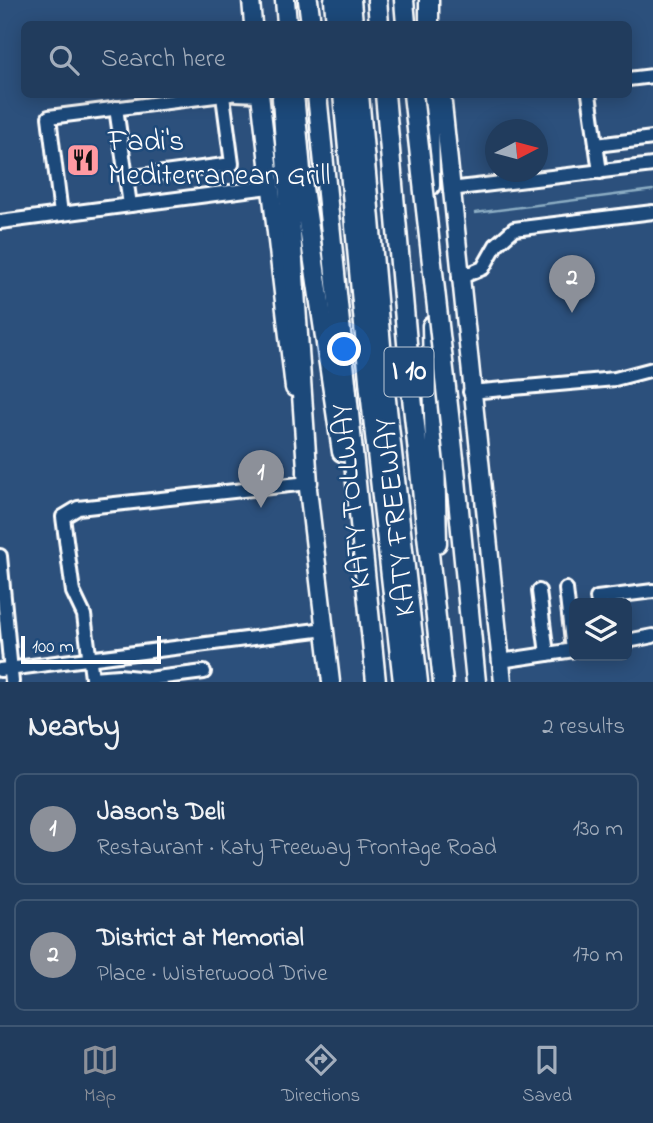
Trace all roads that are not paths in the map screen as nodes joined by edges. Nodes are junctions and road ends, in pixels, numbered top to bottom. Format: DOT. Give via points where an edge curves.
graph roads {
  1 [pos="251,0"];
  2 [pos="273,0"];
  3 [pos="285,0"];
  4 [pos="308,0"];
  5 [pos="334,0"];
  6 [pos="351,0"];
  7 [pos="377,0"];
  8 [pos="404,0"];
  9 [pos="431,0"];
  10 [pos="253,21"];
  11 [pos="275,21"];
  12 [pos="287,21"];
  13 [pos="311,21"];
  14 [pos="336,21"];
  15 [pos="353,21"];
  16 [pos="379,21"];
  17 [pos="406,21"];
  18 [pos="429,21"];
  19 [pos="434,21"];
  20 [pos="653,76"];
  21 [pos="632,79"];
  22 [pos="204,98"];
  23 [pos="230,98"];
  24 [pos="260,98"];
  25 [pos="282,98"];
  26 [pos="293,98"];
  27 [pos="317,98"];
  28 [pos="343,98"];
  29 [pos="359,98"];
  30 [pos="384,98"];
  31 [pos="413,98"];
  32 [pos="429,98"];
  33 [pos="442,98"];
  34 [pos="590,98"];
  35 [pos="116,108"];
  36 [pos="653,138"];
  37 [pos="596,145"];
  38 [pos="653,165"];
  39 [pos="600,172"];
  40 [pos="126,178"];
  41 [pos="269,187"];
  42 [pos="450,189"];
  43 [pos="130,205"];
  44 [pos="653,212"];
  45 [pos="61,214"];
  46 [pos="0,222"];
  47 [pos="459,278"];
  48 [pos="653,369"];
  49 [pos="470,392"];
  50 [pos="455,463"];
  51 [pos="308,483"];
  52 [pos="0,556"];
  53 [pos="365,581"];
  54 [pos="566,589"];
  55 [pos="539,591"];
  56 [pos="653,591"];
  57 [pos="597,598"];
  58 [pos="569,612"];
  59 [pos="325,629"];
  60 [pos="653,636"];
  61 [pos="632,640"];
  62 [pos="439,648"];
  63 [pos="569,651"];
  64 [pos="547,654"];
  65 [pos="90,658"];
  66 [pos="500,661"];
  67 [pos="204,672"];
  68 [pos="7,673"];
  69 [pos="331,682"];
  70 [pos="376,682"];
  71 [pos="402,682"];
  72 [pos="418,682"];
  73 [pos="443,682"];
  74 [pos="476,682"];
  75 [pos="484,682"];
  76 [pos="503,682"];
  1 -- 10 [label="main road"];
  2 -- 11 [label="highway"];
  3 -- 12 [label="highway"];
  4 -- 13 [label="highway"];
  5 -- 14 [label="highway"];
  6 -- 15 [label="highway"];
  7 -- 16 [label="highway"];
  8 -- 17 [label="highway"];
  9 -- 18 [label="highway"];
  9 -- 19 [label="main road"];
  20 -- 21 [label="street"];
  22 -- 35 [label="street"];
  23 -- 40 [label="street" via="232,164"];
  24 -- 41 [label="main road"];
  25 -- 51 [label="highway"];
  26 -- 53 [label="highway" via="334,412"];
  27 -- 53 [label="highway, KATY FREEWAY / I 10"];
  28 -- 71 [label="highway, KATY TOLLWAY"];
  29 -- 72 [label="highway, KATY TOLLWAY" via="385,391"];
  30 -- 62 [label="highway, KATY FREEWAY / I 10"];
  31 -- 50 [label="highway, bridge"];
  32 -- 62 [label="highway"];
  33 -- 42 [label="main road"];
  34 -- 37 [label="street"];
  35 -- 40 [label="street"];
  35 -- 45 [label="street" via="49,117"];
  36 -- 37 [label="street"];
  37 -- 39 [label="street"];
  38 -- 39 [label="street"];
  39 -- 42 [label="street"];
  40 -- 43 [label="street"];
  41 -- 43 [label="street"];
  41 -- 51 [label="main road"];
  42 -- 47 [label="main road"];
  43 -- 45 [label="street"];
  44 -- 47 [label="street" via="514,229 496,245 483,268"];
  45 -- 46 [label="street"];
  47 -- 49 [label="main road"];
  48 -- 49 [label="street" via="615,379"];
  49 -- 66 [label="main road"];
  50 -- 74 [label="highway"];
  50 -- 75 [label="highway"];
  51 -- 59 [label="main road"];
  51 -- 65 [label="street" via="68,512 63,517 73,592 84,615"];
  52 -- 68 [label="street"];
  53 -- 70 [label="highway, KATY FREEWAY / I 10"];
  54 -- 58 [label="street"];
  55 -- 64 [label="street"];
  56 -- 57 [label="street"];
  59 -- 65 [label="street"];
  59 -- 69 [label="main road"];
  60 -- 61 [label="street"];
  62 -- 73 [label="highway, KATY FREEWAY / I 10"];
  63 -- 64 [label="street"];
  64 -- 66 [label="street"];
  65 -- 67 [label="street" via="92,678 148,679"];
  65 -- 68 [label="street"];
  66 -- 76 [label="main road"];
}
